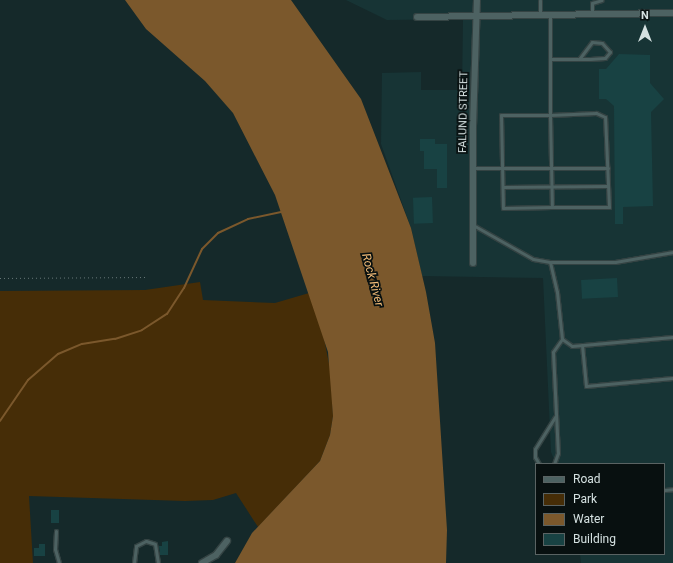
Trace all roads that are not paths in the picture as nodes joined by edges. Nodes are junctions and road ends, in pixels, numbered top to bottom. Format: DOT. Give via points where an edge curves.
graph roads {
  1 [pos="477,0"];
  2 [pos="540,0"];
  3 [pos="602,0"];
  4 [pos="540,14"];
  5 [pos="550,14"];
  6 [pos="592,14"];
  7 [pos="673,14"];
  8 [pos="477,15"];
  9 [pos="417,17"];
  10 [pos="550,59"];
  11 [pos="579,59"];
  12 [pos="550,115"];
  13 [pos="473,168"];
  14 [pos="502,168"];
  15 [pos="552,168"];
  16 [pos="608,168"];
  17 [pos="552,186"];
  18 [pos="608,186"];
  19 [pos="503,187"];
  20 [pos="552,208"];
  21 [pos="474,225"];
  22 [pos="673,252"];
  23 [pos="550,262"];
  24 [pos="473,263"];
  25 [pos="673,337"];
  26 [pos="562,339"];
  27 [pos="582,345"];
  28 [pos="673,378"];
  29 [pos="555,417"];
  30 [pos="538,463"];
  31 [pos="554,463"];
  32 [pos="56,531"];
  33 [pos="227,541"];
  34 [pos="59,563"];
  35 [pos="134,563"];
  36 [pos="158,563"];
  37 [pos="202,563"];
  1 -- 8 [label="street, FALUND STREET"];
  2 -- 4 [label="lane"];
  3 -- 6 [label="lane" via="592,2"];
  4 -- 5 [label="street"];
  4 -- 8 [label="street"];
  5 -- 6 [label="street"];
  5 -- 10 [label="lane"];
  6 -- 7 [label="street"];
  8 -- 9 [label="street"];
  8 -- 13 [label="street, FALUND STREET"];
  10 -- 11 [label="lane"];
  10 -- 12 [label="lane"];
  11 -- 11 [label="lane" via="605,58 610,52 602,44 592,42"];
  12 -- 14 [label="lane" via="501,115"];
  12 -- 15 [label="lane"];
  12 -- 16 [label="lane" via="596,114 605,117"];
  13 -- 14 [label="lane"];
  13 -- 21 [label="street, FALUND STREET"];
  14 -- 15 [label="lane"];
  14 -- 19 [label="lane"];
  15 -- 16 [label="lane"];
  15 -- 17 [label="lane"];
  16 -- 18 [label="lane"];
  17 -- 18 [label="lane"];
  17 -- 19 [label="lane"];
  17 -- 20 [label="lane"];
  18 -- 20 [label="lane" via="609,207"];
  19 -- 20 [label="lane" via="503,208"];
  21 -- 23 [label="lane" via="533,259"];
  21 -- 24 [label="street, FALUND STREET"];
  22 -- 23 [label="lane" via="615,262"];
  23 -- 26 [label="lane" via="557,292"];
  25 -- 27 [label="lane"];
  26 -- 27 [label="lane" via="572,346"];
  26 -- 29 [label="lane" via="553,352"];
  27 -- 28 [label="lane" via="586,386"];
  29 -- 30 [label="lane" via="535,449 534,457"];
  29 -- 31 [label="lane" via="558,453"];
  32 -- 34 [label="lane" via="55,549"];
  33 -- 37 [label="street" via="216,555"];
  35 -- 36 [label="lane" via="136,546 146,541 155,544"];
}
